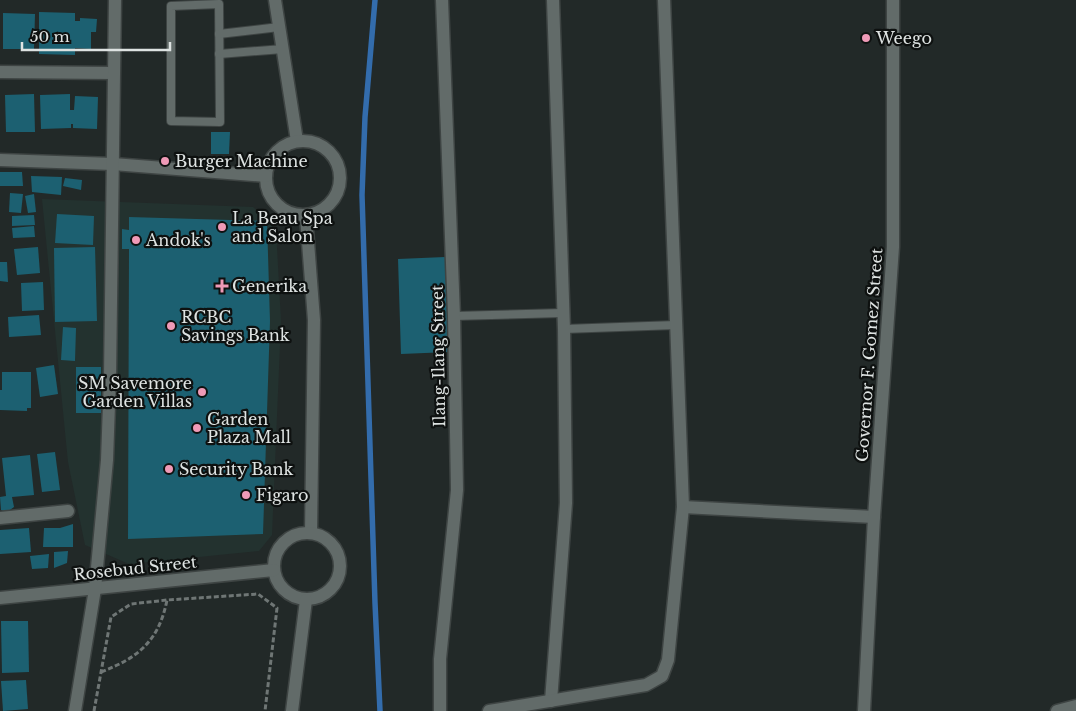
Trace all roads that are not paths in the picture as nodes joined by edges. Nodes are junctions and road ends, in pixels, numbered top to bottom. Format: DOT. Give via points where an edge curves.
graph roads {
  1 [pos="115,0"];
  2 [pos="275,0"];
  3 [pos="442,0"];
  4 [pos="553,0"];
  5 [pos="664,0"];
  6 [pos="894,0"];
  7 [pos="279,27"];
  8 [pos="219,34"];
  9 [pos="283,49"];
  10 [pos="219,54"];
  11 [pos="0,72"];
  12 [pos="113,73"];
  13 [pos="297,140"];
  14 [pos="0,160"];
  15 [pos="113,164"];
  16 [pos="266,176"];
  17 [pos="306,216"];
  18 [pos="562,313"];
  19 [pos="454,316"];
  20 [pos="676,324"];
  21 [pos="564,329"];
  22 [pos="683,507"];
  23 [pos="68,511"];
  24 [pos="874,517"];
  25 [pos="0,518"];
  26 [pos="311,532"];
  27 [pos="274,570"];
  28 [pos="95,589"];
  29 [pos="0,598"];
  30 [pos="306,600"];
  31 [pos="551,702"];
  32 [pos="1076,706"];
  33 [pos="75,711"];
  34 [pos="292,711"];
  35 [pos="440,711"];
  36 [pos="489,711"];
  37 [pos="864,711"];
  38 [pos="1057,711"];
  1 -- 12 [label="street"];
  2 -- 7 [label="street"];
  3 -- 19 [label="street, Ilang-Ilang Street"];
  4 -- 18 [label="street"];
  5 -- 20 [label="street"];
  6 -- 24 [label="street, Governor F. Gomez Street" via="893,247"];
  7 -- 8 [label="lane"];
  7 -- 9 [label="street"];
  8 -- 10 [label="lane"];
  8 -- 10 [label="lane" via="219,4 171,6 171,121 220,122"];
  9 -- 10 [label="lane"];
  9 -- 13 [label="street"];
  11 -- 12 [label="street"];
  12 -- 15 [label="street"];
  13 -- 16 [label="street" via="276,152 269,162"];
  13 -- 17 [label="street" via="326,148 336,159 340,174 339,189 332,202 320,212"];
  14 -- 15 [label="street"];
  15 -- 16 [label="street"];
  15 -- 28 [label="street" via="107,460"];
  16 -- 17 [label="street" via="267,190 275,204 289,214"];
  17 -- 26 [label="street" via="314,320"];
  18 -- 19 [label="lane"];
  18 -- 21 [label="street"];
  19 -- 35 [label="street, Ilang-Ilang Street" via="457,490 440,659"];
  20 -- 21 [label="lane"];
  20 -- 22 [label="street"];
  21 -- 31 [label="street" via="566,503"];
  22 -- 24 [label="street"];
  22 -- 31 [label="street" via="668,660 662,676 646,686"];
  23 -- 25 [label="street"];
  24 -- 37 [label="street, Governor F. Gomez Street"];
  26 -- 27 [label="street" via="296,534 283,542 275,555"];
  26 -- 30 [label="street" via="334,544 341,568 338,581 330,591 319,598"];
  27 -- 28 [label="street, Rosebud Street"];
  27 -- 30 [label="street" via="285,591"];
  28 -- 29 [label="street, Rosebud Street"];
  28 -- 33 [label="street"];
  30 -- 34 [label="street"];
  31 -- 36 [label="street"];
  32 -- 38 [label="street"];
}
